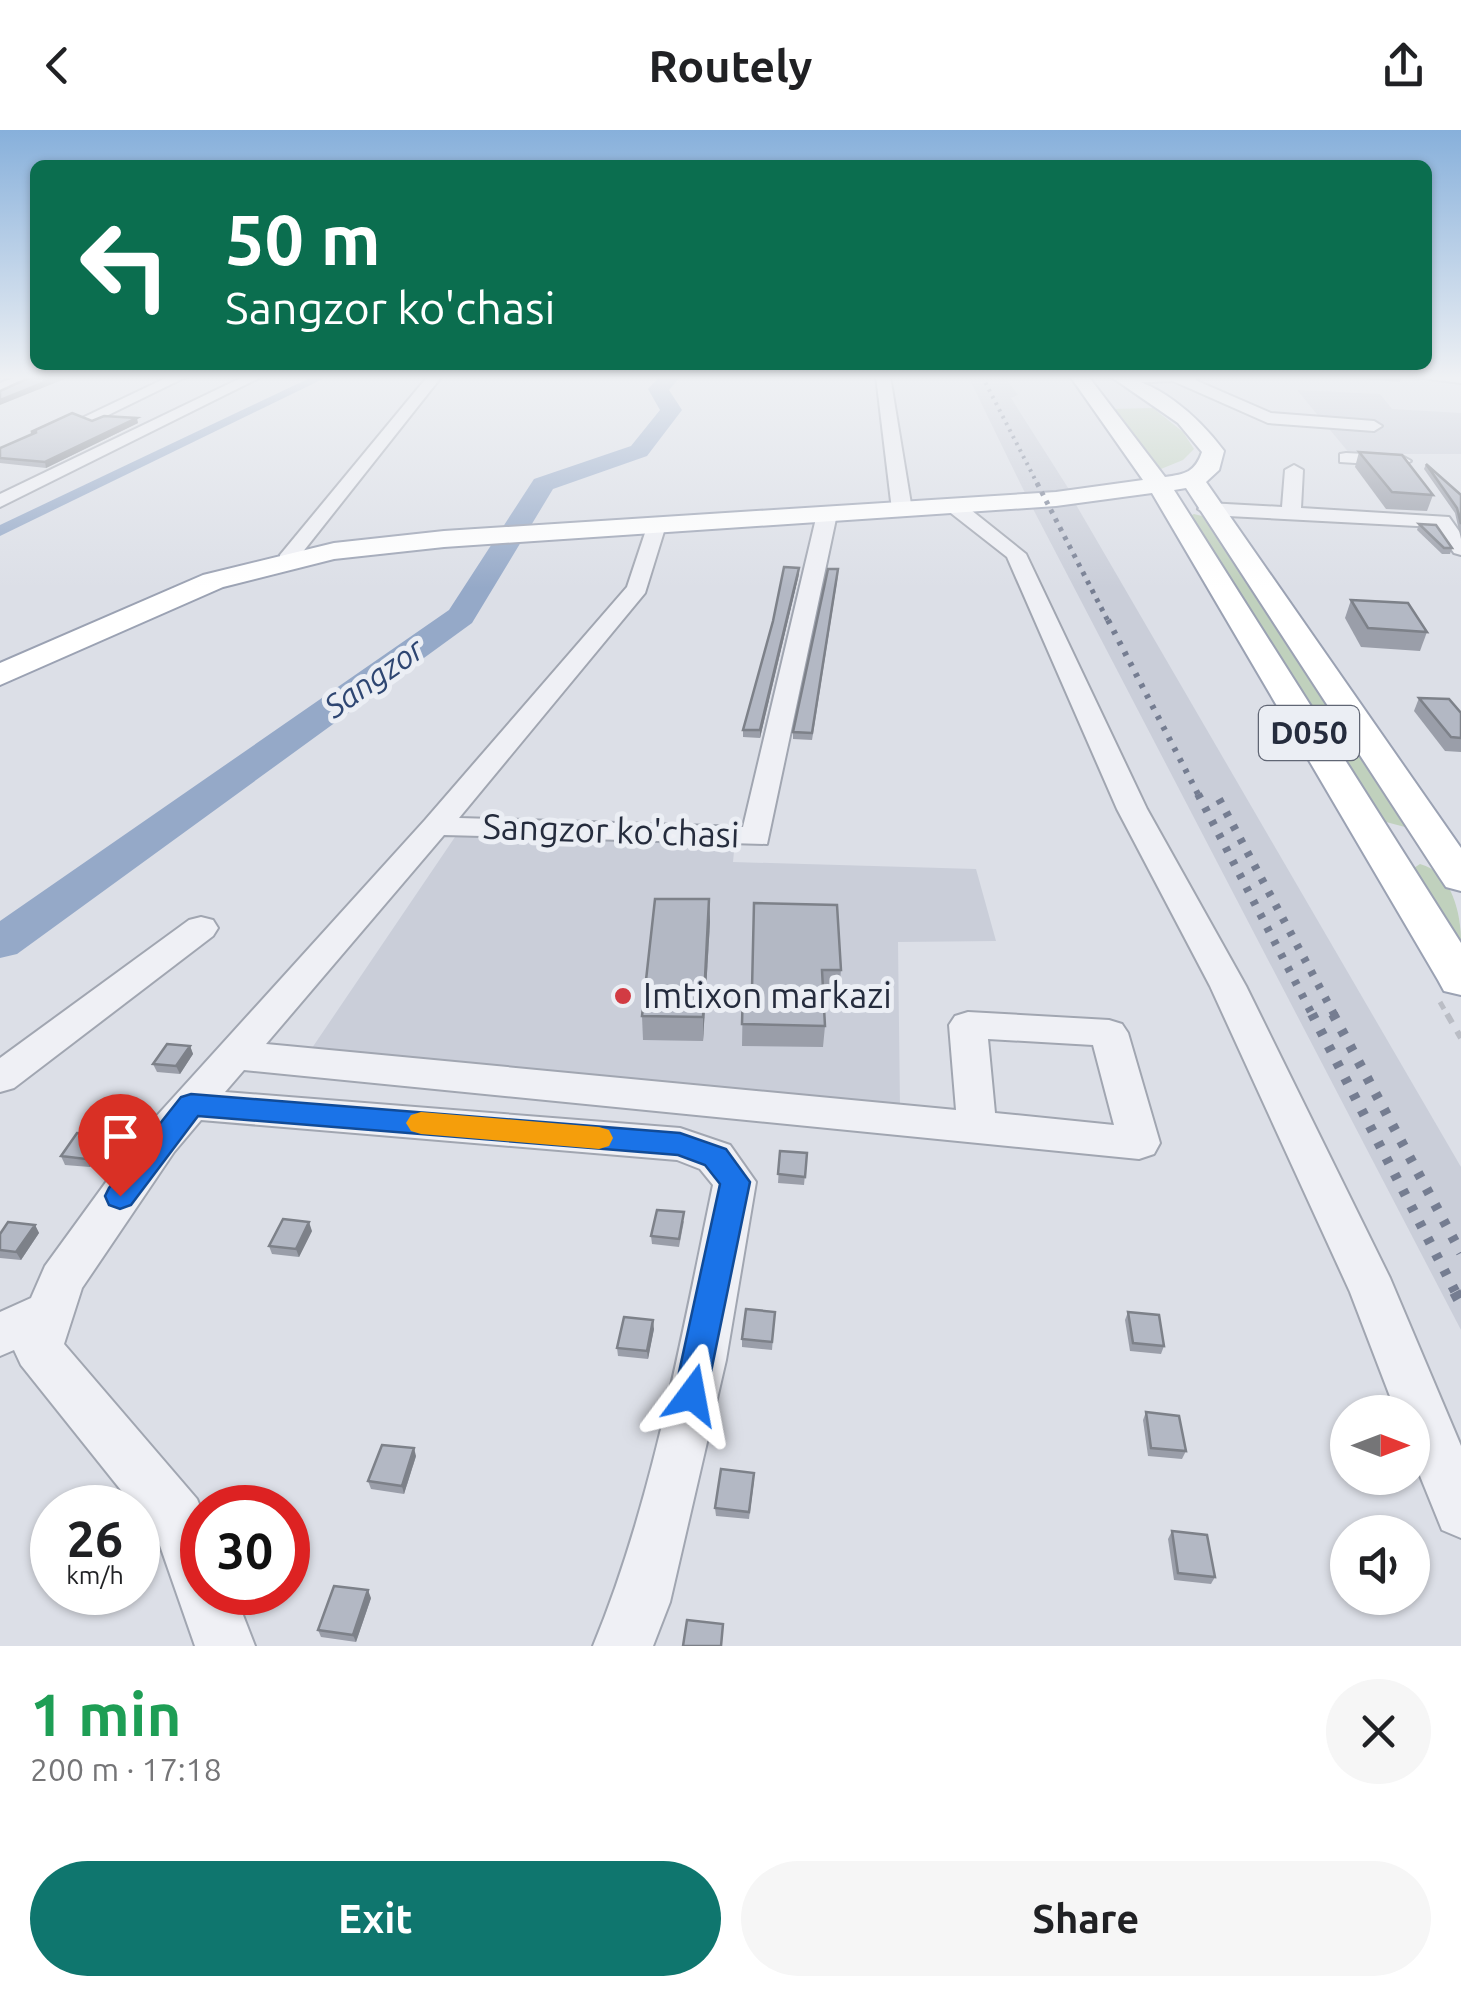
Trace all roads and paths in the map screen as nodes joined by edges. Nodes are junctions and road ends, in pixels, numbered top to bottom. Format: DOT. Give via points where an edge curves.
graph roads {
  1 [pos="110,447"];
  2 [pos="378,447"];
  3 [pos="893,447"];
  4 [pos="1142,447"];
  5 [pos="1211,447"];
  6 [pos="1346,458"];
  7 [pos="1294,470"];
  8 [pos="1414,474"];
  9 [pos="1187,491"];
  10 [pos="0,500"];
  11 [pos="1448,501"];
  12 [pos="954,506"];
  13 [pos="902,510"];
  14 [pos="1292,513"];
  15 [pos="826,514"];
  16 [pos="1442,521"];
  17 [pos="656,525"];
  18 [pos="1461,549"];
  19 [pos="288,559"];
  20 [pos="0,675"];
  21 [pos="1365,824"];
  22 [pos="436,826"];
  23 [pos="1427,827"];
  24 [pos="1461,878"];
  25 [pos="201,928"];
  26 [pos="1461,980"];
  27 [pos="235,1055"];
  28 [pos="0,1078"];
  29 [pos="191,1104"];
  30 [pos="976,1112"];
  31 [pos="50,1312"];
  32 [pos="0,1334"];
  33 [pos="1461,1511"];
  34 [pos="180,1524"];
  35 [pos="214,1615"];
  36 [pos="225,1646"];
  37 [pos="623,1646"];
  1 -- 10 [label="street"];
  2 -- 19 [label="street"];
  3 -- 13 [label="street"];
  4 -- 9 [label="main road, D050"];
  5 -- 9 [label="main road" via="1210,464"];
  6 -- 8 [label="street" via="1404,462"];
  7 -- 14 [label="street"];
  9 -- 12 [label="main road"];
  9 -- 14 [label="street"];
  9 -- 21 [label="main road, D050"];
  9 -- 23 [label="main road, D050"];
  11 -- 16 [label="street" via="1435,500"];
  12 -- 13 [label="main road"];
  12 -- 33 [label="street" via="1016,554 1132,809 1228,986 1373,1292"];
  13 -- 15 [label="main road"];
  14 -- 16 [label="street"];
  15 -- 17 [label="main road"];
  15 -- 22 [label="street, Sangzor ko'chasi" via="756,837"];
  16 -- 18 [label="street"];
  17 -- 19 [label="main road" via="444,539"];
  17 -- 22 [label="street, Sangzor ko'chasi" via="637,588"];
  19 -- 20 [label="main road" via="178,595"];
  21 -- 23 [label="main road" via="1406,840"];
  21 -- 26 [label="main road, D050"];
  22 -- 27 [label="street, Sangzor ko'chasi"];
  23 -- 24 [label="main road, D050"];
  25 -- 28 [label="street"];
  27 -- 29 [label="street, Sangzor ko'chasi"];
  27 -- 30 [label="street" via="1139,1143 1110,1032 968,1025"];
  29 -- 31 [label="street, Sangzor ko'chasi" via="61,1280"];
  29 -- 37 [label="street" via="680,1144 715,1157 735,1182 701,1360 641,1602"];
  31 -- 32 [label="street"];
  31 -- 34 [label="street, Sangzor ko'chasi" via="38,1349"];
  35 -- 36 [label="street"];
}
